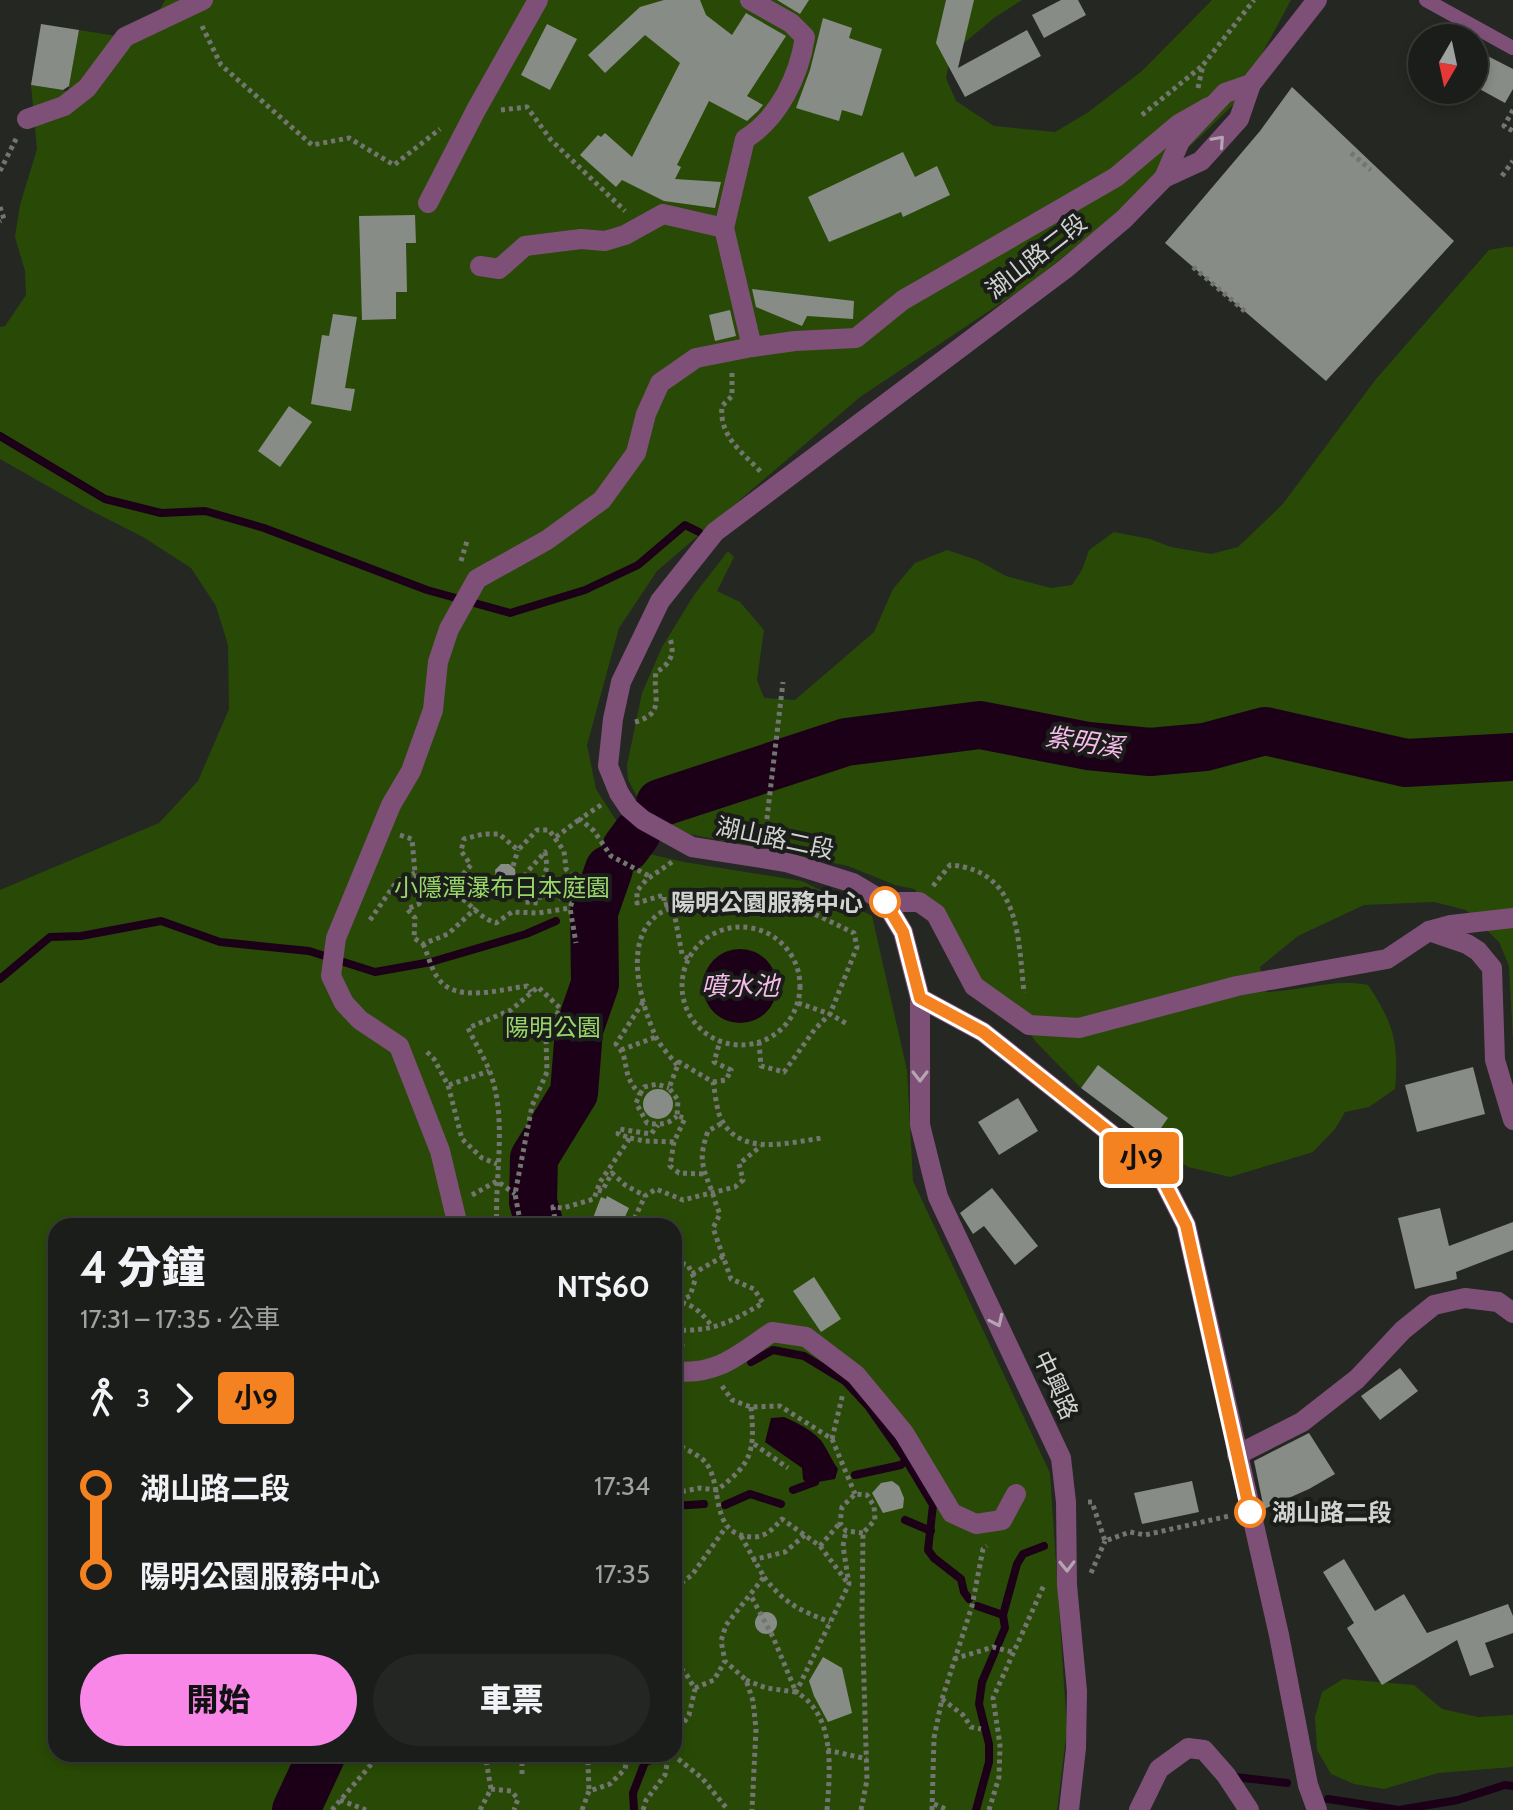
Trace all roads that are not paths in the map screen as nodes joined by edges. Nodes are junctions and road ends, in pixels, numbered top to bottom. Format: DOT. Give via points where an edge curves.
graph roads {
  1 [pos="538,0"];
  2 [pos="750,0"];
  3 [pos="1317,0"];
  4 [pos="1426,0"];
  5 [pos="198,3"];
  6 [pos="1513,48"];
  7 [pos="1251,84"];
  8 [pos="1216,103"];
  9 [pos="27,119"];
  10 [pos="1164,178"];
  11 [pos="428,203"];
  12 [pos="724,228"];
  13 [pos="480,266"];
  14 [pos="752,347"];
  15 [pos="885,902"];
  16 [pos="1513,918"];
  17 [pos="1429,931"];
  18 [pos="920,998"];
  19 [pos="1513,1120"];
  20 [pos="457,1218"];
  21 [pos="1508,1304"];
  22 [pos="682,1372"];
  23 [pos="1237,1455"];
  24 [pos="1016,1494"];
  25 [pos="1069,1810"];
  26 [pos="1139,1810"];
  27 [pos="1249,1810"];
  28 [pos="1317,1810"];
  1 -- 11 [label="street"];
  2 -- 12 [label="street" via="805,37 780,102 762,128 745,139"];
  3 -- 7 [label="street"];
  4 -- 6 [label="lane"];
  5 -- 9 [label="street" via="125,37 87,88 64,106"];
  7 -- 8 [label="street, 湖山路二段" via="1225,93"];
  10 -- 7 [label="street, 湖山路二段, one-way" via="1201,161 1239,119"];
  8 -- 10 [label="street, 湖山路二段" via="1180,141"];
  8 -- 14 [label="street" via="1179,124 1116,177 903,300 856,338"];
  10 -- 15 [label="street, 湖山路二段" via="1065,269 715,532 660,601 621,682 608,766 619,793 643,820 692,847 786,862 853,883"];
  12 -- 13 [label="street" via="663,214 605,241 525,246 499,269"];
  12 -- 14 [label="street"];
  14 -- 20 [label="street" via="696,358 660,383 636,453 602,500 547,540 477,579 456,614 438,662 433,710 411,771 380,828 339,932 331,976 344,1003 360,1020 399,1046 440,1151"];
  15 -- 17 [label="street" via="919,902 936,914 974,986 1029,1025 1079,1028 1237,986 1387,959"];
  15 -- 18 [label="street" via="903,932"];
  16 -- 17 [label="street"];
  17 -- 19 [label="street" via="1467,944 1492,968 1495,1060"];
  18 -- 23 [label="street" via="983,1032 1159,1172 1186,1225"];
  18 -- 25 [label="street, 中興路, one-way" via="920,1125 938,1197 1061,1458 1077,1691"];
  21 -- 23 [label="street" via="1465,1298 1434,1305 1357,1379 1302,1422"];
  22 -- 24 [label="street" via="709,1371 772,1332 806,1337 856,1375 904,1433 952,1513 976,1524 1002,1520"];
  23 -- 28 [label="street"];
  26 -- 27 [label="street" via="1159,1769 1188,1748 1204,1750"];
}
